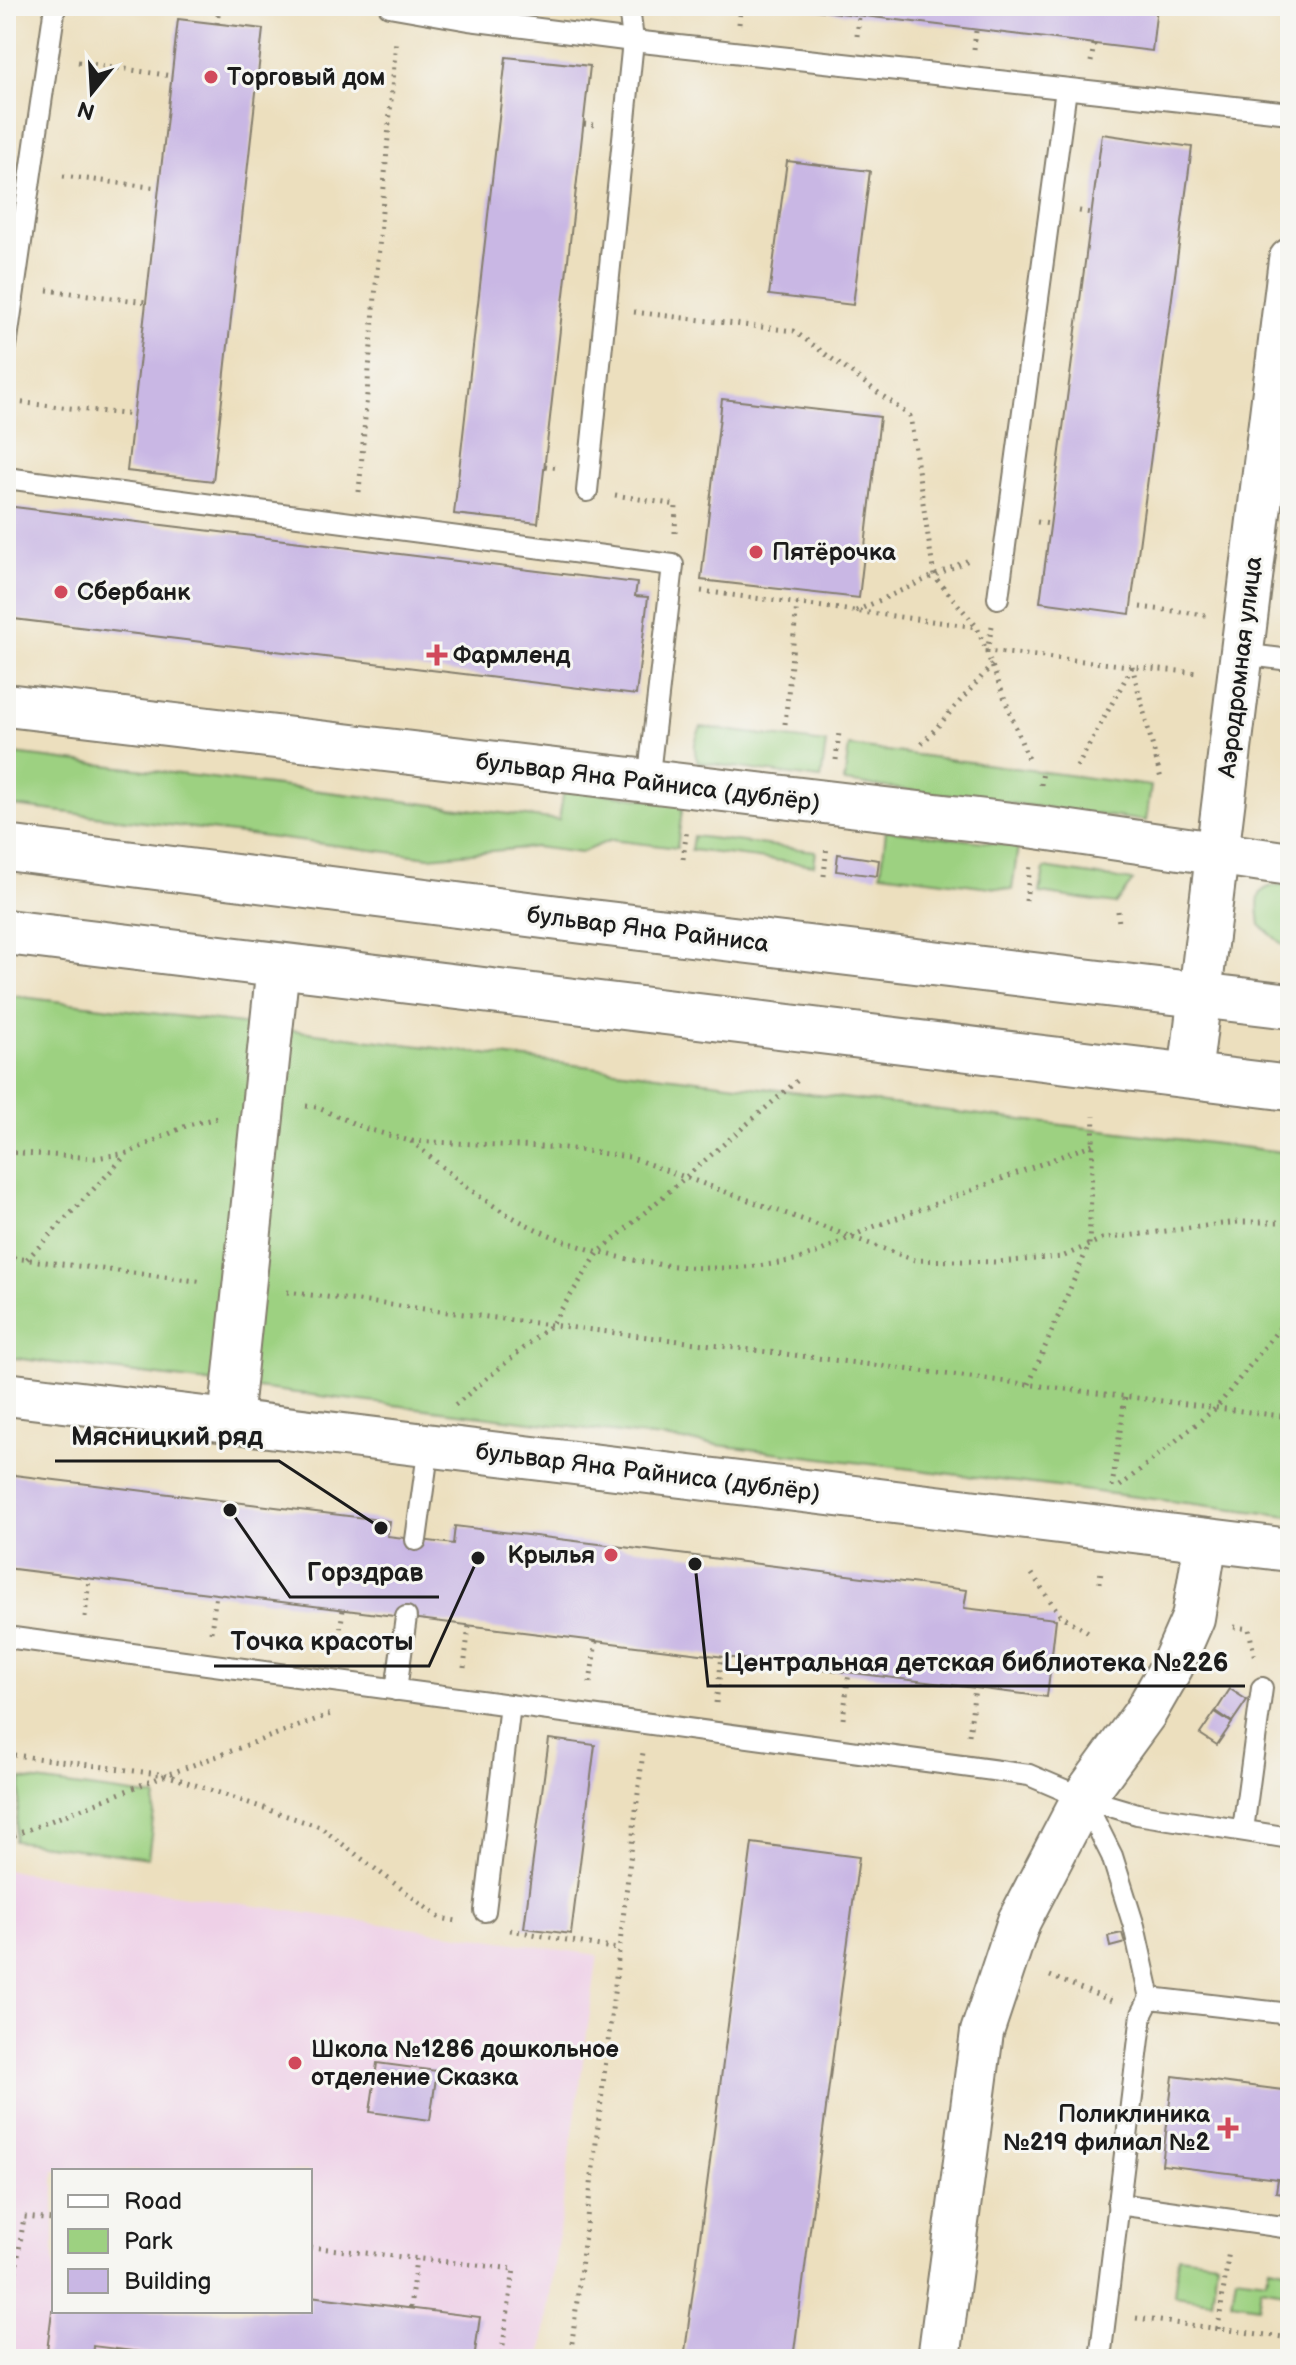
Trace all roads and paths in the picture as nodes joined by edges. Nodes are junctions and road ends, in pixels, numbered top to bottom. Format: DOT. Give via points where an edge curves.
graph roads {
  1 [pos="55,6"];
  2 [pos="219,6"];
  3 [pos="629,6"];
  4 [pos="394,7"];
  5 [pos="469,13"];
  6 [pos="217,24"];
  7 [pos="633,41"];
  8 [pos="48,57"];
  9 [pos="172,76"];
  10 [pos="1066,89"];
  11 [pos="1290,113"];
  12 [pos="32,172"];
  13 [pos="159,188"];
  14 [pos="1290,260"];
  15 [pos="15,286"];
  16 [pos="146,302"];
  17 [pos="605,309"];
  18 [pos="6,346"];
  19 [pos="6,401"];
  20 [pos="134,415"];
  21 [pos="6,478"];
  22 [pos="587,491"];
  23 [pos="356,525"];
  24 [pos="1006,538"];
  25 [pos="673,565"];
  26 [pos="934,576"];
  27 [pos="998,598"];
  28 [pos="797,604"];
  29 [pos="854,612"];
  30 [pos="977,627"];
  31 [pos="987,651"];
  32 [pos="1290,660"];
  33 [pos="992,665"];
  34 [pos="1132,666"];
  35 [pos="1239,666"];
  36 [pos="6,705"];
  37 [pos="785,724"];
  38 [pos="922,744"];
  39 [pos="1028,759"];
  40 [pos="1077,767"];
  41 [pos="1161,779"];
  42 [pos="648,783"];
  43 [pos="6,848"];
  44 [pos="1217,851"];
  45 [pos="1290,864"];
  46 [pos="1118,911"];
  47 [pos="1119,925"];
  48 [pos="6,932"];
  49 [pos="278,965"];
  50 [pos="1200,995"];
  51 [pos="1290,1006"];
  52 [pos="1190,1075"];
  53 [pos="798,1080"];
  54 [pos="1290,1088"];
  55 [pos="293,1105"];
  56 [pos="231,1114"];
  57 [pos="1094,1116"];
  58 [pos="410,1141"];
  59 [pos="1093,1144"];
  60 [pos="6,1152"];
  61 [pos="128,1153"];
  62 [pos="685,1178"];
  63 [pos="1290,1222"];
  64 [pos="849,1236"];
  65 [pos="1089,1245"];
  66 [pos="599,1252"];
  67 [pos="6,1257"];
  68 [pos="27,1260"];
  69 [pos="206,1282"];
  70 [pos="272,1290"];
  71 [pos="1290,1315"];
  72 [pos="551,1325"];
  73 [pos="1029,1384"];
  74 [pos="6,1394"];
  75 [pos="1125,1396"];
  76 [pos="1216,1408"];
  77 [pos="449,1410"];
  78 [pos="1290,1417"];
  79 [pos="230,1421"];
  80 [pos="429,1445"];
  81 [pos="416,1540"];
  82 [pos="1206,1540"];
  83 [pos="1290,1550"];
  84 [pos="1032,1574"];
  85 [pos="343,1610"];
  86 [pos="406,1617"];
  87 [pos="469,1625"];
  88 [pos="1229,1626"];
  89 [pos="1249,1629"];
  90 [pos="1090,1633"];
  91 [pos="6,1637"];
  92 [pos="596,1641"];
  93 [pos="722,1656"];
  94 [pos="849,1672"];
  95 [pos="334,1682"];
  96 [pos="975,1688"];
  97 [pos="1262,1688"];
  98 [pos="396,1690"];
  99 [pos="460,1698"];
  100 [pos="510,1705"];
  101 [pos="586,1716"];
  102 [pos="647,1723"];
  103 [pos="713,1732"];
  104 [pos="839,1749"];
  105 [pos="6,1754"];
  106 [pos="965,1767"];
  107 [pos="166,1775"];
  108 [pos="1083,1798"];
  109 [pos="1243,1830"];
  110 [pos="6,1836"];
  111 [pos="1290,1838"];
  112 [pos="478,1917"];
  113 [pos="499,1928"];
  114 [pos="617,1949"];
  115 [pos="1050,1976"];
  116 [pos="1146,2006"];
  117 [pos="1290,2014"];
  118 [pos="1118,2204"];
  119 [pos="52,2220"];
  120 [pos="1234,2220"];
  121 [pos="1290,2228"];
  122 [pos="312,2247"];
  123 [pos="416,2259"];
  124 [pos="410,2308"];
  125 [pos="1105,2314"];
  126 [pos="1218,2329"];
  127 [pos="6,2335"];
  128 [pos="1290,2338"];
  129 [pos="121,2349"];
  130 [pos="120,2359"];
  131 [pos="501,2359"];
  132 [pos="570,2359"];
  133 [pos="939,2359"];
  134 [pos="1100,2359"];
  1 -- 8 [label="lane"];
  2 -- 6 [label="path"];
  3 -- 7 [label="lane"];
  4 -- 5 [label="lane"];
  4 -- 23 [label="path"];
  5 -- 7 [label="lane"];
  7 -- 10 [label="lane"];
  7 -- 17 [label="lane"];
  8 -- 9 [label="path"];
  8 -- 12 [label="lane"];
  10 -- 11 [label="lane"];
  10 -- 24 [label="lane"];
  12 -- 13 [label="path"];
  12 -- 15 [label="lane"];
  14 -- 35 [label="street, Аэродромная улица"];
  15 -- 16 [label="path"];
  15 -- 18 [label="lane"];
  17 -- 22 [label="lane"];
  17 -- 26 [label="path" via="794,331 910,416"];
  19 -- 20 [label="path"];
  21 -- 23 [label="lane"];
  22 -- 25 [label="path" via="676,505"];
  23 -- 25 [label="lane"];
  24 -- 26 [label="path"];
  24 -- 27 [label="lane"];
  25 -- 28 [label="path" via="702,592"];
  25 -- 42 [label="lane"];
  26 -- 29 [label="path"];
  26 -- 30 [label="path"];
  28 -- 29 [label="path"];
  28 -- 37 [label="path"];
  29 -- 30 [label="path"];
  30 -- 31 [label="path"];
  31 -- 33 [label="path"];
  31 -- 34 [label="path"];
  32 -- 35 [label="lane"];
  33 -- 38 [label="path"];
  33 -- 39 [label="path"];
  34 -- 35 [label="path"];
  34 -- 40 [label="path"];
  34 -- 41 [label="path"];
  35 -- 44 [label="street, Аэродромная улица"];
  36 -- 42 [label="street, бульвар Яна Райниса (дублёр)"];
  42 -- 44 [label="street, бульвар Яна Райниса (дублёр)"];
  43 -- 50 [label="main road, бульвар Яна Райниса"];
  44 -- 45 [label="street, бульвар Яна Райниса (дублёр)"];
  44 -- 50 [label="street, Аэродромная улица"];
  46 -- 47 [label="path"];
  48 -- 49 [label="main road"];
  49 -- 52 [label="main road"];
  49 -- 79 [label="street"];
  50 -- 51 [label="main road, бульвар Яна Райниса"];
  50 -- 52 [label="street, Аэродромная улица"];
  52 -- 54 [label="main road"];
  53 -- 62 [label="path"];
  55 -- 58 [label="path" via="316,1107"];
  56 -- 61 [label="path" via="188,1125"];
  57 -- 59 [label="path"];
  58 -- 62 [label="path" via="564,1148 629,1157"];
  58 -- 66 [label="path" via="483,1199 547,1234"];
  59 -- 64 [label="path"];
  59 -- 65 [label="path"];
  60 -- 61 [label="path" via="95,1158"];
  61 -- 68 [label="path"];
  62 -- 64 [label="path"];
  62 -- 66 [label="path"];
  63 -- 65 [label="path" via="1238,1222"];
  64 -- 65 [label="path" via="915,1260 1062,1257"];
  64 -- 66 [label="path" via="797,1260 727,1269"];
  65 -- 73 [label="path"];
  66 -- 72 [label="path"];
  67 -- 68 [label="path"];
  68 -- 69 [label="path"];
  70 -- 72 [label="path"];
  71 -- 76 [label="path"];
  72 -- 73 [label="path"];
  72 -- 77 [label="path"];
  73 -- 75 [label="path"];
  74 -- 79 [label="street, бульвар Яна Райниса (дублёр)"];
  75 -- 76 [label="path"];
  75 -- 76 [label="path" via="1111,1494"];
  76 -- 78 [label="path"];
  79 -- 80 [label="street, бульвар Яна Райниса (дублёр)"];
  80 -- 81 [label="lane"];
  80 -- 82 [label="street, бульвар Яна Райниса (дублёр)"];
  82 -- 83 [label="street, бульвар Яна Райниса (дублёр)"];
  82 -- 108 [label="street" via="1193,1618 1172,1666"];
  84 -- 90 [label="path" via="1060,1615"];
  85 -- 95 [label="path"];
  86 -- 98 [label="lane"];
  87 -- 99 [label="path"];
  88 -- 89 [label="path"];
  91 -- 95 [label="lane"];
  92 -- 101 [label="path"];
  93 -- 103 [label="path"];
  94 -- 104 [label="path"];
  95 -- 98 [label="lane"];
  96 -- 106 [label="path"];
  97 -- 109 [label="lane"];
  98 -- 99 [label="lane"];
  98 -- 107 [label="path"];
  99 -- 100 [label="lane"];
  100 -- 101 [label="lane"];
  100 -- 112 [label="lane"];
  101 -- 102 [label="lane"];
  102 -- 103 [label="lane"];
  102 -- 114 [label="path"];
  103 -- 104 [label="lane"];
  104 -- 106 [label="lane"];
  105 -- 107 [label="path"];
  106 -- 108 [label="lane" via="1029,1775"];
  107 -- 110 [label="path"];
  107 -- 112 [label="path" via="320,1827 440,1918"];
  108 -- 109 [label="lane" via="1137,1814"];
  108 -- 116 [label="lane" via="1112,1856 1134,1926"];
  108 -- 133 [label="street" via="1019,1921 982,2032"];
  109 -- 111 [label="lane"];
  113 -- 114 [label="path"];
  114 -- 132 [label="path"];
  115 -- 116 [label="path"];
  116 -- 117 [label="lane"];
  116 -- 118 [label="lane"];
  118 -- 120 [label="lane"];
  118 -- 125 [label="lane"];
  119 -- 127 [label="path" via="24,2217"];
  120 -- 121 [label="lane"];
  120 -- 126 [label="path"];
  122 -- 123 [label="path"];
  123 -- 124 [label="path"];
  123 -- 131 [label="path" via="514,2269"];
  125 -- 126 [label="path"];
  125 -- 134 [label="lane"];
  126 -- 128 [label="path"];
  129 -- 130 [label="path"];
}
